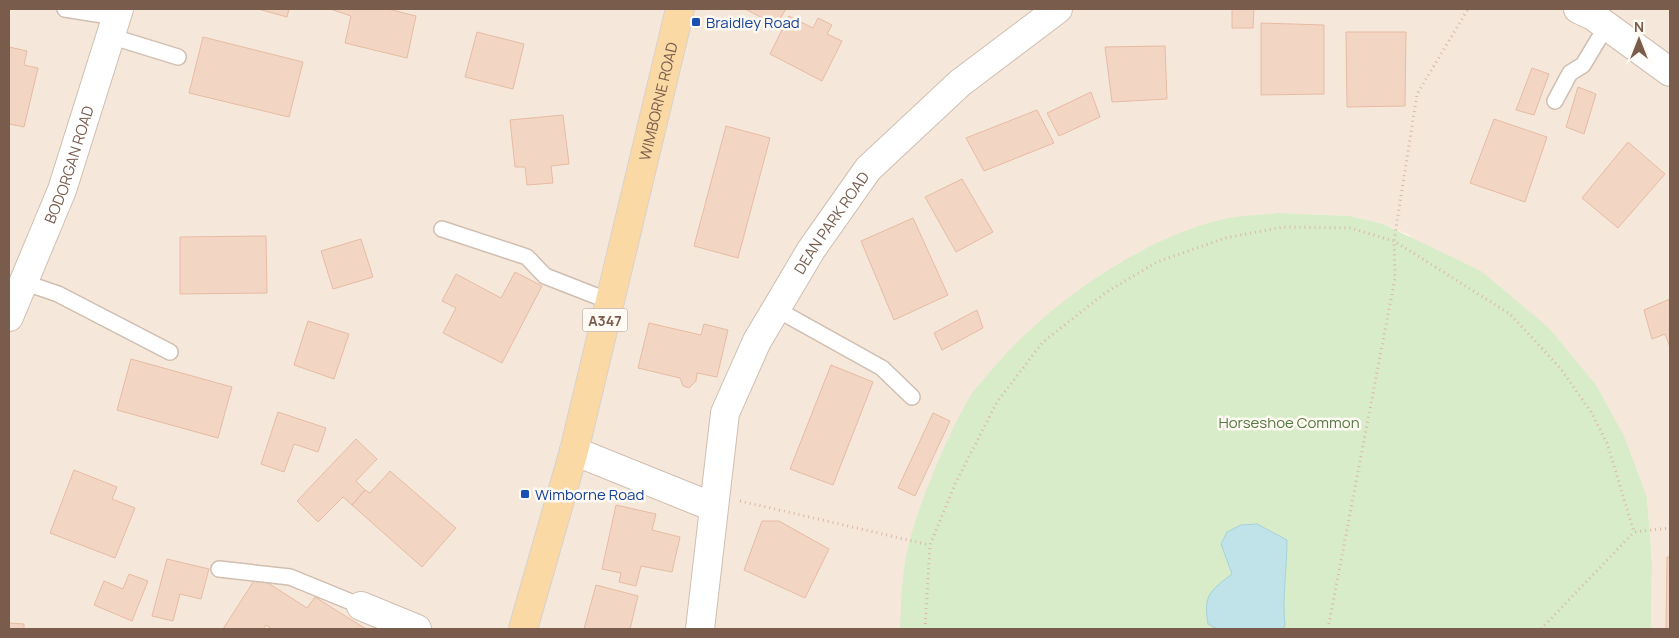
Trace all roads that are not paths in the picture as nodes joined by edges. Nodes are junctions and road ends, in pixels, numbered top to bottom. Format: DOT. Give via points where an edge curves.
graph roads {
  1 [pos="65,9"];
  2 [pos="680,9"];
  3 [pos="1058,9"];
  4 [pos="1578,9"];
  5 [pos="115,21"];
  6 [pos="1607,25"];
  7 [pos="178,57"];
  8 [pos="1670,72"];
  9 [pos="1555,100"];
  10 [pos="442,229"];
  11 [pos="23,282"];
  12 [pos="610,301"];
  13 [pos="776,309"];
  14 [pos="9,317"];
  15 [pos="170,352"];
  16 [pos="912,396"];
  17 [pos="574,451"];
  18 [pos="714,501"];
  19 [pos="220,569"];
  20 [pos="362,606"];
  21 [pos="417,629"];
  22 [pos="523,629"];
  23 [pos="700,629"];
  1 -- 5 [label="lane"];
  2 -- 12 [label="main road, WIMBORNE ROAD / A347"];
  3 -- 13 [label="street, DEAN PARK ROAD" via="960,83 868,169 811,250"];
  4 -- 6 [label="street"];
  5 -- 7 [label="lane"];
  5 -- 11 [label="street, BODORGAN ROAD" via="62,190"];
  6 -- 8 [label="street"];
  6 -- 9 [label="lane" via="1583,65 1570,73"];
  10 -- 12 [label="lane" via="526,257 546,276"];
  11 -- 14 [label="street, BODORGAN ROAD"];
  11 -- 15 [label="lane" via="58,294"];
  12 -- 17 [label="main road, WIMBORNE ROAD / A347"];
  13 -- 16 [label="lane" via="882,368"];
  13 -- 18 [label="street, DEAN PARK ROAD" via="757,341 725,413"];
  17 -- 18 [label="street"];
  17 -- 22 [label="main road, WIMBORNE ROAD / A347"];
  18 -- 23 [label="street, DEAN PARK ROAD"];
  19 -- 20 [label="lane" via="290,577"];
  20 -- 21 [label="street"];
}
